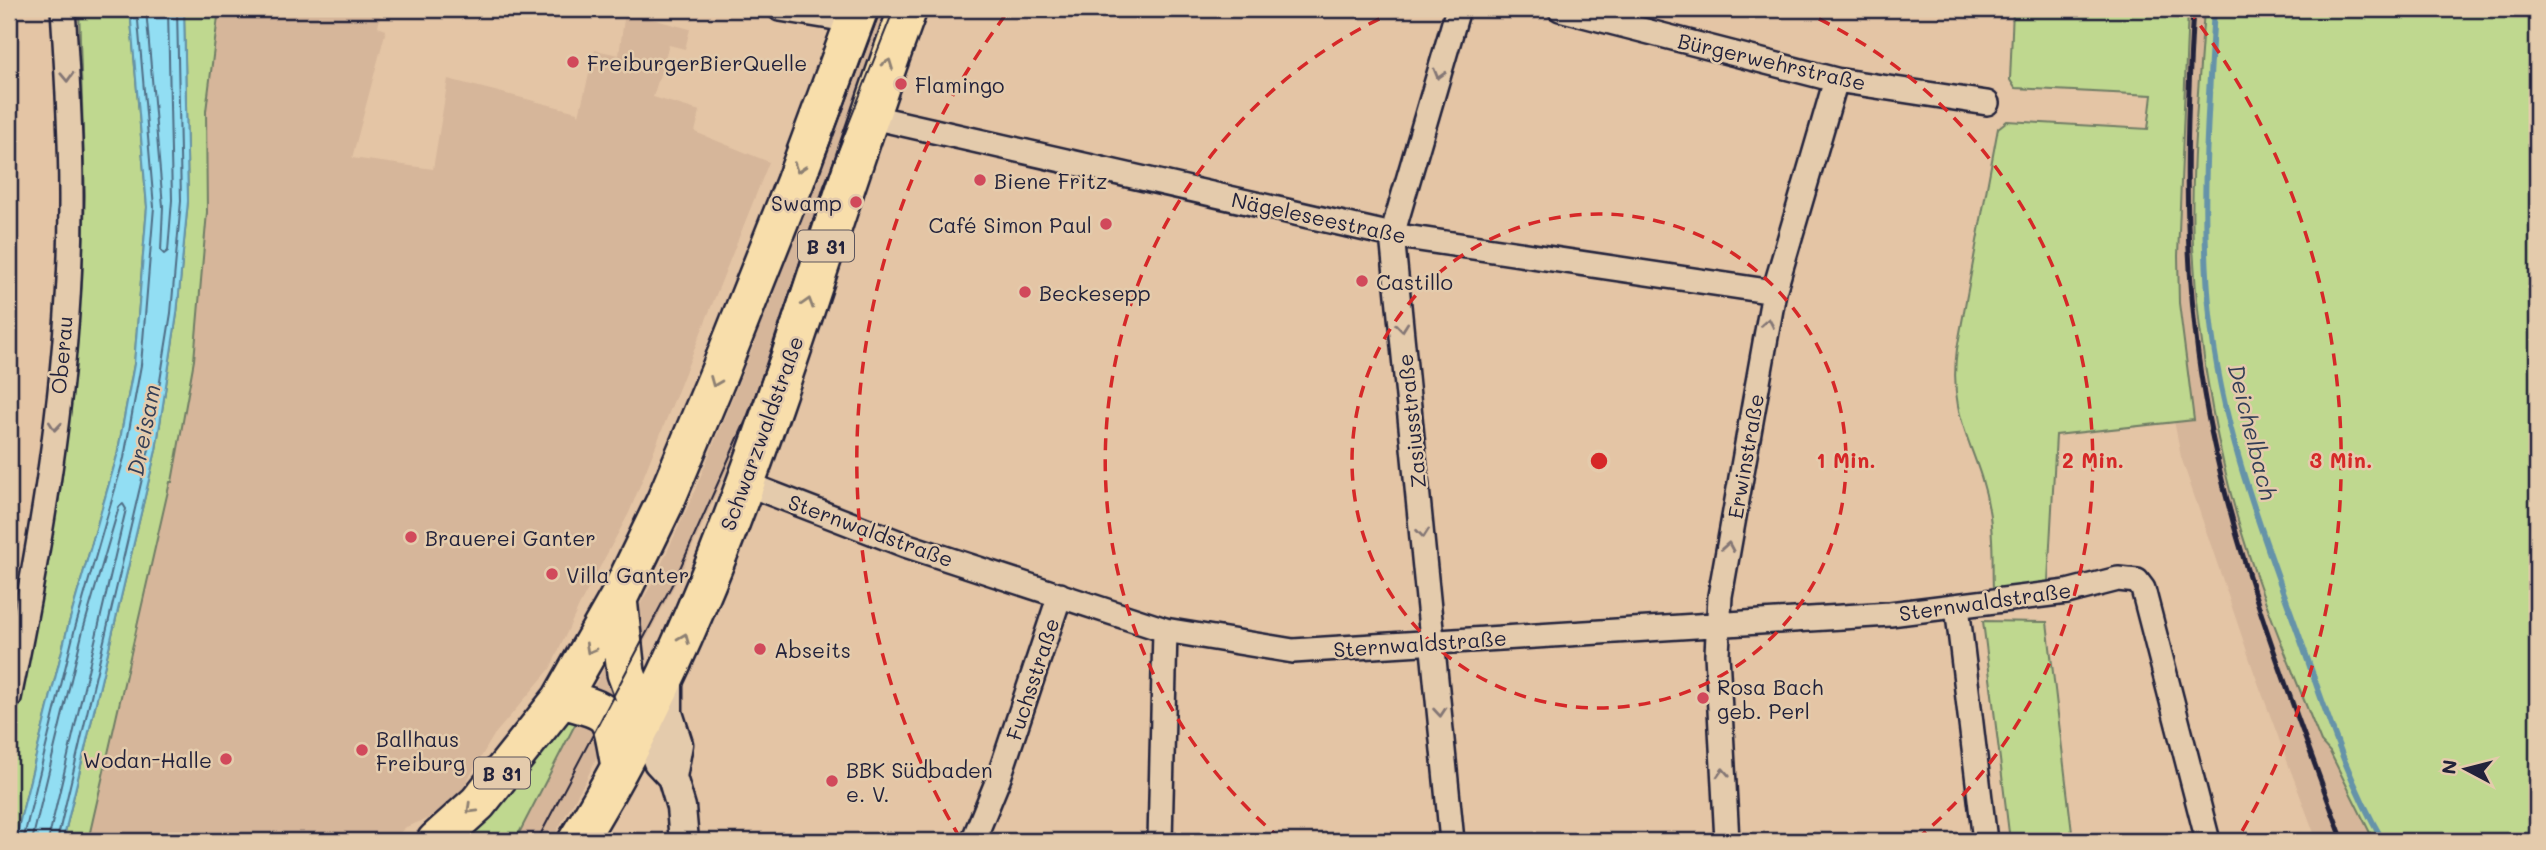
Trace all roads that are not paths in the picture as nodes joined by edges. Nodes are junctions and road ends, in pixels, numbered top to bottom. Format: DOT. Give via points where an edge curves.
graph roads {
  1 [pos="63,9"];
  2 [pos="780,9"];
  3 [pos="908,9"];
  4 [pos="1458,9"];
  5 [pos="1560,9"];
  6 [pos="856,15"];
  7 [pos="1836,80"];
  8 [pos="1987,103"];
  9 [pos="868,116"];
  10 [pos="1392,235"];
  11 [pos="1774,292"];
  12 [pos="744,483"];
  13 [pos="1060,595"];
  14 [pos="618,599"];
  15 [pos="1956,606"];
  16 [pos="1717,624"];
  17 [pos="1165,630"];
  18 [pos="1434,644"];
  19 [pos="626,673"];
  20 [pos="667,678"];
  21 [pos="9,698"];
  22 [pos="561,699"];
  23 [pos="644,722"];
  24 [pos="620,766"];
  25 [pos="672,777"];
  26 [pos="436,841"];
  27 [pos="577,841"];
  28 [pos="684,841"];
  29 [pos="973,841"];
  30 [pos="1160,841"];
  31 [pos="1452,841"];
  32 [pos="1727,841"];
  33 [pos="1986,841"];
  34 [pos="2208,841"];
  1 -- 21 [label="street, Oberau, one-way" via="72,195 65,319 34,573"];
  2 -- 6 [label="street"];
  9 -- 3 [label="main road, Schwarzwaldstraße / B 31, one-way"];
  4 -- 10 [label="street, Zasiusstraße, one-way"];
  5 -- 7 [label="street, Bürgerwehrstraße"];
  6 -- 14 [label="main road, B 31, one-way" via="719,373"];
  7 -- 8 [label="street, Bürgerwehrstraße"];
  7 -- 11 [label="street, Erwinstraße"];
  9 -- 10 [label="street, Nägeleseestraße"];
  12 -- 9 [label="main road, Schwarzwaldstraße / B 31, one-way" via="792,356"];
  10 -- 11 [label="street, Nägeleseestraße"];
  10 -- 18 [label="street, Zasiusstraße, one-way"];
  16 -- 11 [label="street, Erwinstraße, one-way"];
  12 -- 13 [label="street, Sternwaldstraße" via="905,545"];
  20 -- 12 [label="main road, Schwarzwaldstraße / B 31, one-way"];
  13 -- 17 [label="street, Sternwaldstraße"];
  13 -- 29 [label="street, Fuchsstraße"];
  14 -- 19 [label="main road"];
  14 -- 22 [label="main road, B 31, one-way"];
  15 -- 16 [label="street, Sternwaldstraße"];
  15 -- 33 [label="street"];
  15 -- 34 [label="street, Sternwaldstraße" via="2067,592 2119,579 2137,581 2143,589"];
  16 -- 18 [label="street, Sternwaldstraße"];
  32 -- 16 [label="street, Erwinstraße, one-way"];
  17 -- 18 [label="street, Sternwaldstraße" via="1293,651"];
  17 -- 30 [label="street"];
  18 -- 31 [label="street, Zasiusstraße, one-way"];
  19 -- 20 [label="main road" via="642,683"];
  19 -- 23 [label="main road"];
  20 -- 23 [label="main road, Schwarzwaldstraße / B 31"];
  20 -- 25 [label="street" via="668,713 678,744"];
  22 -- 24 [label="main road" via="604,712 612,723"];
  22 -- 26 [label="main road, B 31, one-way" via="478,803"];
  23 -- 24 [label="main road, Schwarzwaldstraße / B 31"];
  23 -- 25 [label="street" via="658,762"];
  24 -- 27 [label="main road, Schwarzwaldstraße / B 31"];
  25 -- 28 [label="street"];
}
